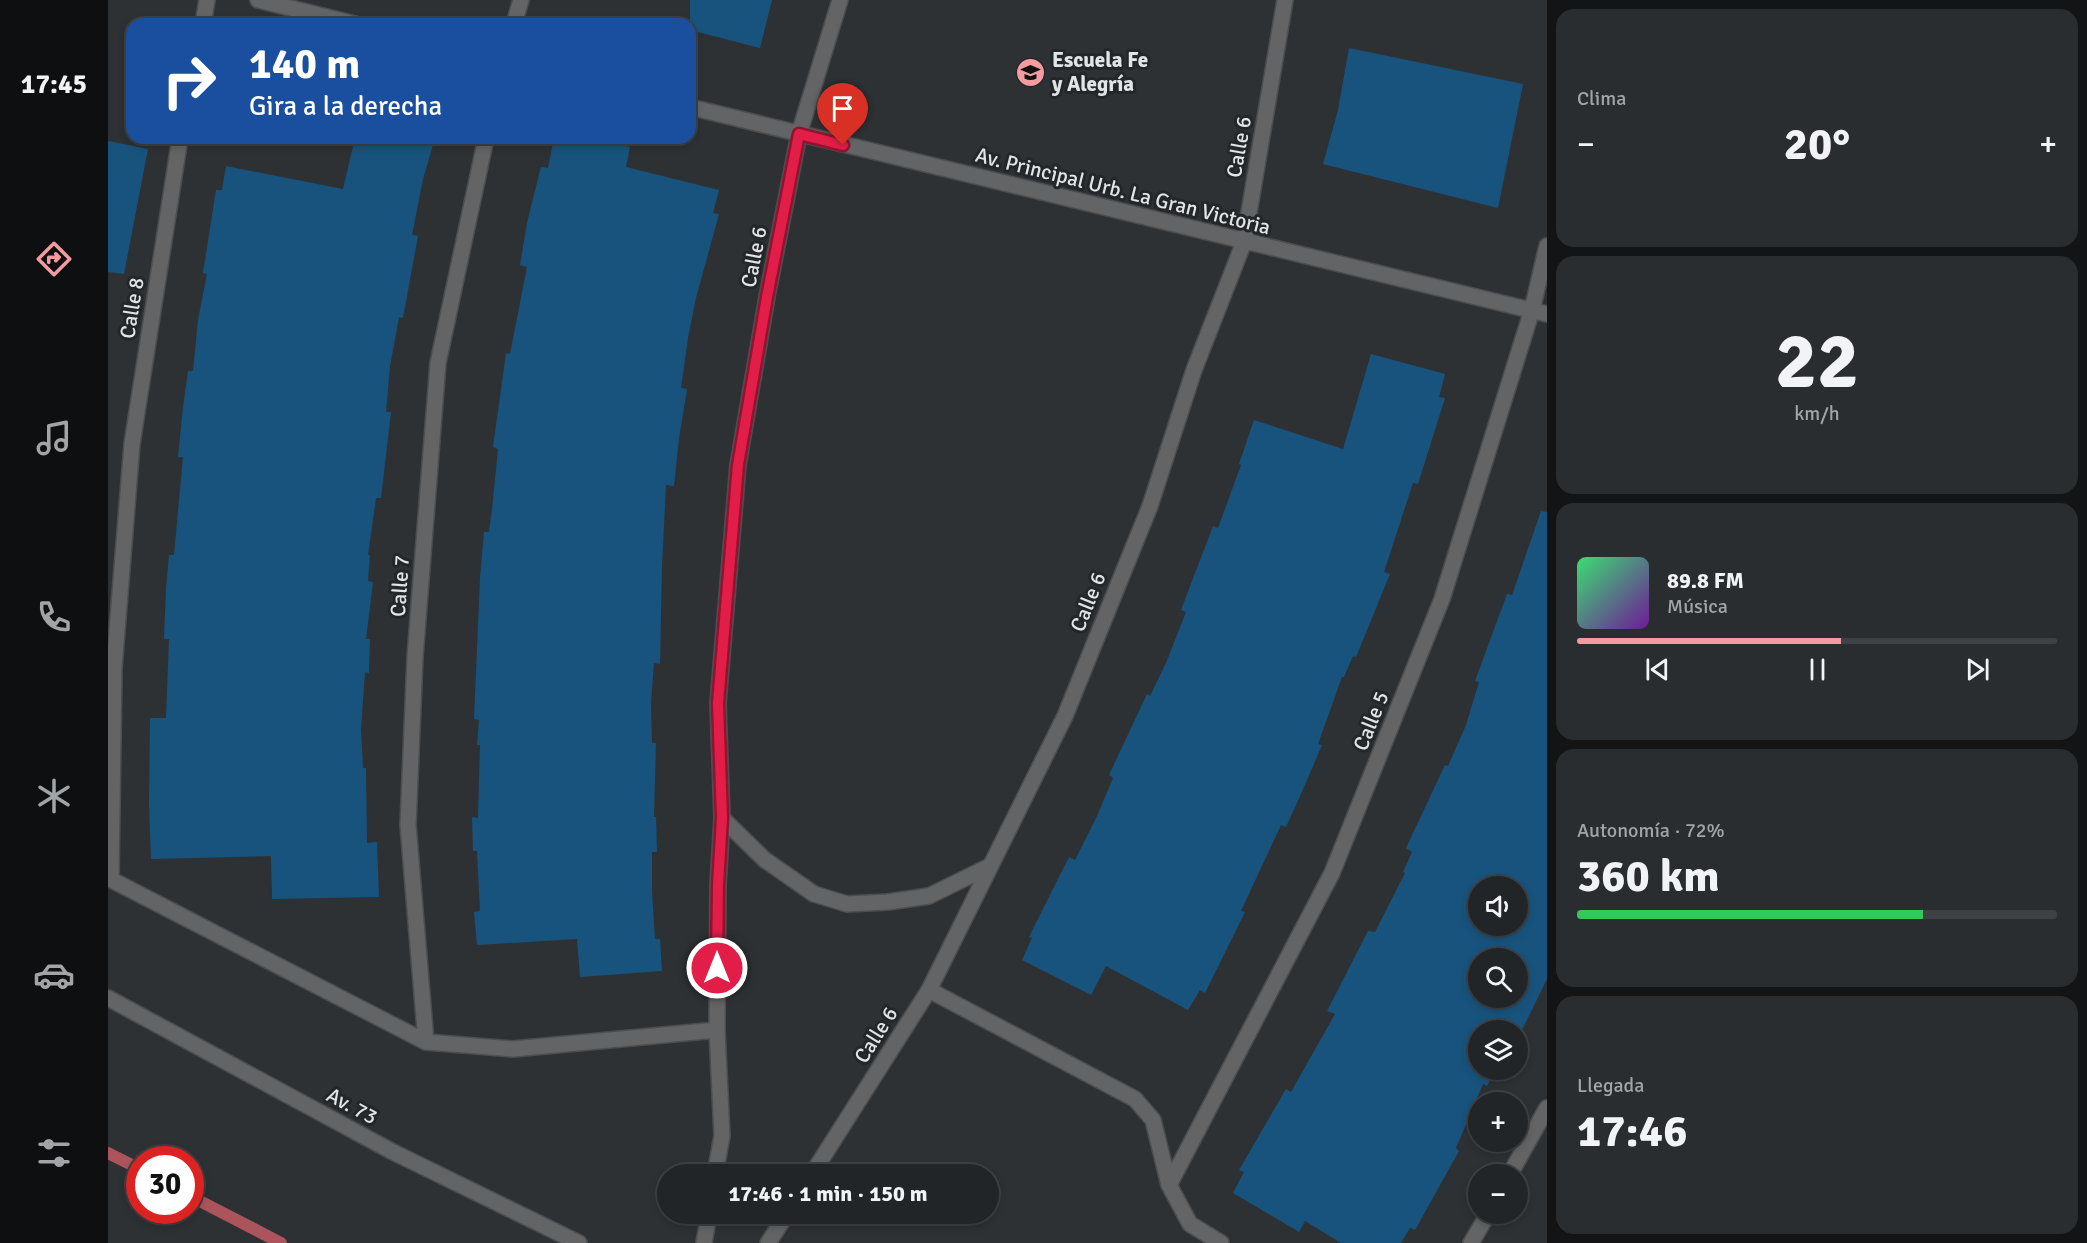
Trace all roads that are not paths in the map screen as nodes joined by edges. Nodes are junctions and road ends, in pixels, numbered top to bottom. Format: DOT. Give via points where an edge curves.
graph roads {
  1 [pos="207,0"];
  2 [pos="258,0"];
  3 [pos="521,0"];
  4 [pos="840,0"];
  5 [pos="1285,0"];
  6 [pos="204,18"];
  7 [pos="331,18"];
  8 [pos="516,18"];
  9 [pos="696,108"];
  10 [pos="799,134"];
  11 [pos="179,144"];
  12 [pos="485,144"];
  13 [pos="1244,242"];
  14 [pos="1547,246"];
  15 [pos="1539,312"];
  16 [pos="722,818"];
  17 [pos="990,866"];
  18 [pos="109,879"];
  19 [pos="929,990"];
  20 [pos="108,998"];
  21 [pos="717,1030"];
  22 [pos="426,1042"];
  23 [pos="1547,1108"];
  24 [pos="717,1164"];
  25 [pos="818,1164"];
  26 [pos="1516,1164"];
  27 [pos="1169,1185"];
  28 [pos="707,1224"];
  29 [pos="780,1224"];
  30 [pos="1482,1224"];
  31 [pos="579,1243"];
  32 [pos="704,1243"];
  33 [pos="768,1243"];
  34 [pos="1221,1243"];
  35 [pos="1471,1243"];
  1 -- 6 [label="street"];
  2 -- 7 [label="street"];
  3 -- 8 [label="street"];
  4 -- 10 [label="street, Calle 6"];
  5 -- 13 [label="street, Calle 6"];
  9 -- 10 [label="street, Av. Principal Urb. La Gran Victoria"];
  10 -- 13 [label="street, Av. Principal Urb. La Gran Victoria"];
  10 -- 16 [label="street, Calle 6" via="738,465 718,703"];
  11 -- 18 [label="street, Calle 8" via="132,444 114,668"];
  12 -- 22 [label="street, Calle 7" via="438,363 415,657 408,825"];
  13 -- 15 [label="street, Av. Principal Urb. La Gran Victoria"];
  13 -- 17 [label="street, Calle 6" via="1194,370 1150,506 1074,694"];
  14 -- 15 [label="street, Calle 5"];
  15 -- 27 [label="street, Calle 5" via="1443,599 1332,873"];
  16 -- 17 [label="street" via="765,860 814,894 847,904 929,896"];
  16 -- 21 [label="street, Calle 6"];
  17 -- 19 [label="street, Calle 6"];
  18 -- 22 [label="street"];
  19 -- 25 [label="street, Calle 6"];
  19 -- 27 [label="street" via="1136,1099 1153,1120"];
  20 -- 31 [label="street, Av. 73" via="393,1152"];
  21 -- 22 [label="street" via="513,1049"];
  21 -- 24 [label="street, Calle 6" via="722,1136"];
  23 -- 26 [label="street"];
  27 -- 34 [label="street" via="1190,1224"];
  28 -- 32 [label="street"];
  29 -- 33 [label="street"];
  30 -- 35 [label="street"];
}
